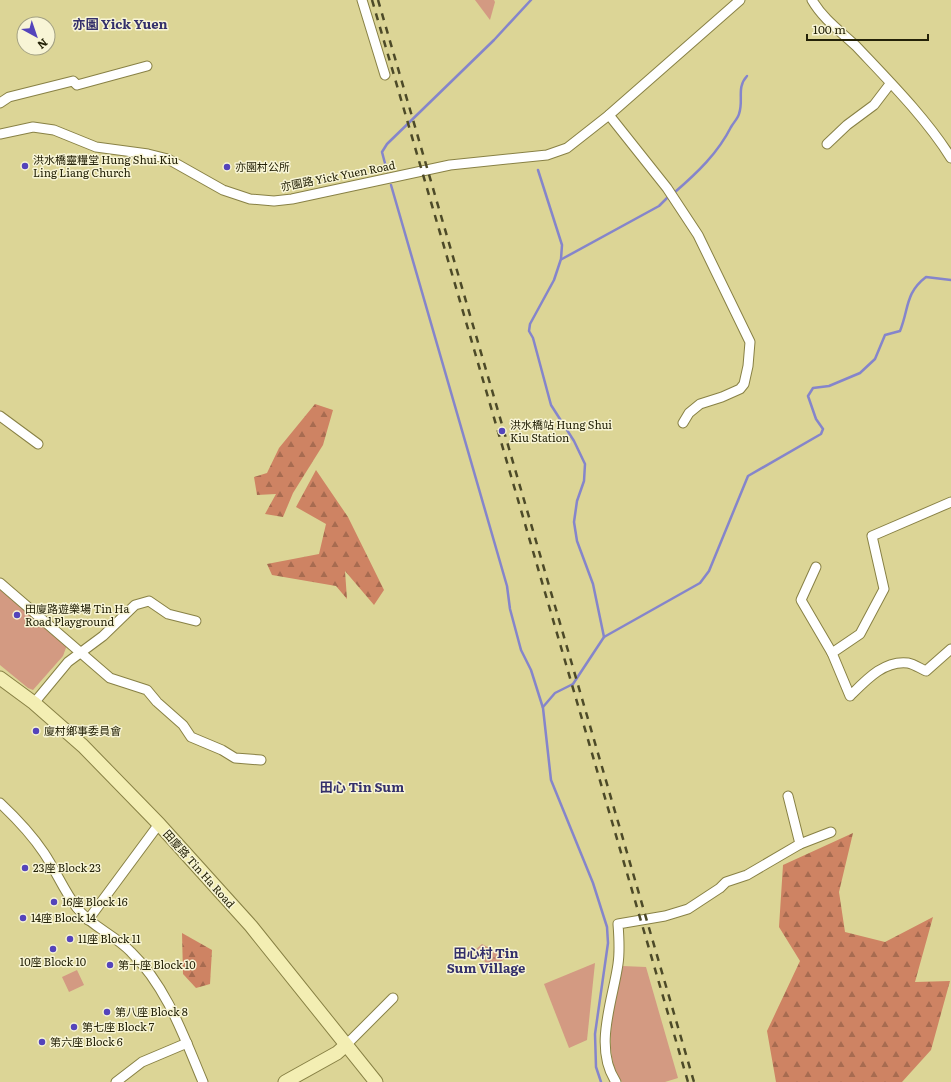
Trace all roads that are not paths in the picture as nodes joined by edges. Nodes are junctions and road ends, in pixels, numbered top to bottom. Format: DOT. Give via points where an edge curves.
graph roads {
  1 [pos="362,0"];
  2 [pos="740,0"];
  3 [pos="812,0"];
  4 [pos="147,66"];
  5 [pos="385,74"];
  6 [pos="890,84"];
  7 [pos="0,103"];
  8 [pos="609,115"];
  9 [pos="0,134"];
  10 [pos="827,144"];
  11 [pos="951,158"];
  12 [pos="0,416"];
  13 [pos="683,423"];
  14 [pos="38,444"];
  15 [pos="951,502"];
  16 [pos="816,567"];
  17 [pos="0,582"];
  18 [pos="196,621"];
  19 [pos="951,649"];
  20 [pos="832,653"];
  21 [pos="81,654"];
  22 [pos="0,678"];
  23 [pos="34,703"];
  24 [pos="261,760"];
  25 [pos="788,796"];
  26 [pos="0,803"];
  27 [pos="158,824"];
  28 [pos="831,832"];
  29 [pos="800,844"];
  30 [pos="88,920"];
  31 [pos="393,998"];
  32 [pos="187,1043"];
  33 [pos="346,1045"];
  34 [pos="116,1082"];
  35 [pos="203,1082"];
  36 [pos="285,1082"];
  37 [pos="376,1082"];
  38 [pos="616,1082"];
  1 -- 5 [label="street"];
  2 -- 8 [label="street, 亦園路 Yick Yuen Road"];
  3 -- 6 [label="street" via="829,23 851,42"];
  4 -- 7 [label="street" via="77,85 73,81 9,97"];
  6 -- 10 [label="street" via="874,105"];
  6 -- 11 [label="street" via="918,114"];
  8 -- 9 [label="street, 亦園路 Yick Yuen Road" via="567,148 547,155 450,165 274,201 250,199 223,190 160,157 96,147 54,130 33,127"];
  8 -- 13 [label="street" via="667,188 698,235 750,342 744,384 722,397 700,404 688,413"];
  12 -- 14 [label="street"];
  15 -- 20 [label="street" via="872,536 884,589 860,634"];
  16 -- 20 [label="street" via="801,600"];
  17 -- 21 [label="street"];
  18 -- 21 [label="street" via="168,614 149,601 135,605 104,636"];
  19 -- 20 [label="street" via="926,671 909,663 892,664 875,672 850,696"];
  21 -- 23 [label="street" via="68,662"];
  21 -- 24 [label="street" via="110,678 147,690 183,725 191,737 235,758"];
  22 -- 23 [label="street, 田廈路 Tin Ha Road"];
  23 -- 27 [label="street, 田廈路 Tin Ha Road" via="83,746"];
  25 -- 29 [label="street"];
  26 -- 30 [label="street" via="29,832"];
  27 -- 30 [label="street"];
  27 -- 33 [label="street, 田廈路 Tin Ha Road" via="251,926"];
  28 -- 29 [label="street"];
  29 -- 38 [label="street" via="747,875 726,882 688,909 665,916 618,924 619,964 606,1041 606,1055"];
  30 -- 32 [label="street" via="130,951 147,970 164,996"];
  31 -- 33 [label="street"];
  32 -- 34 [label="street" via="142,1062"];
  32 -- 35 [label="street"];
  33 -- 36 [label="street" via="337,1053"];
  33 -- 37 [label="street, 田廈路 Tin Ha Road"];
}
